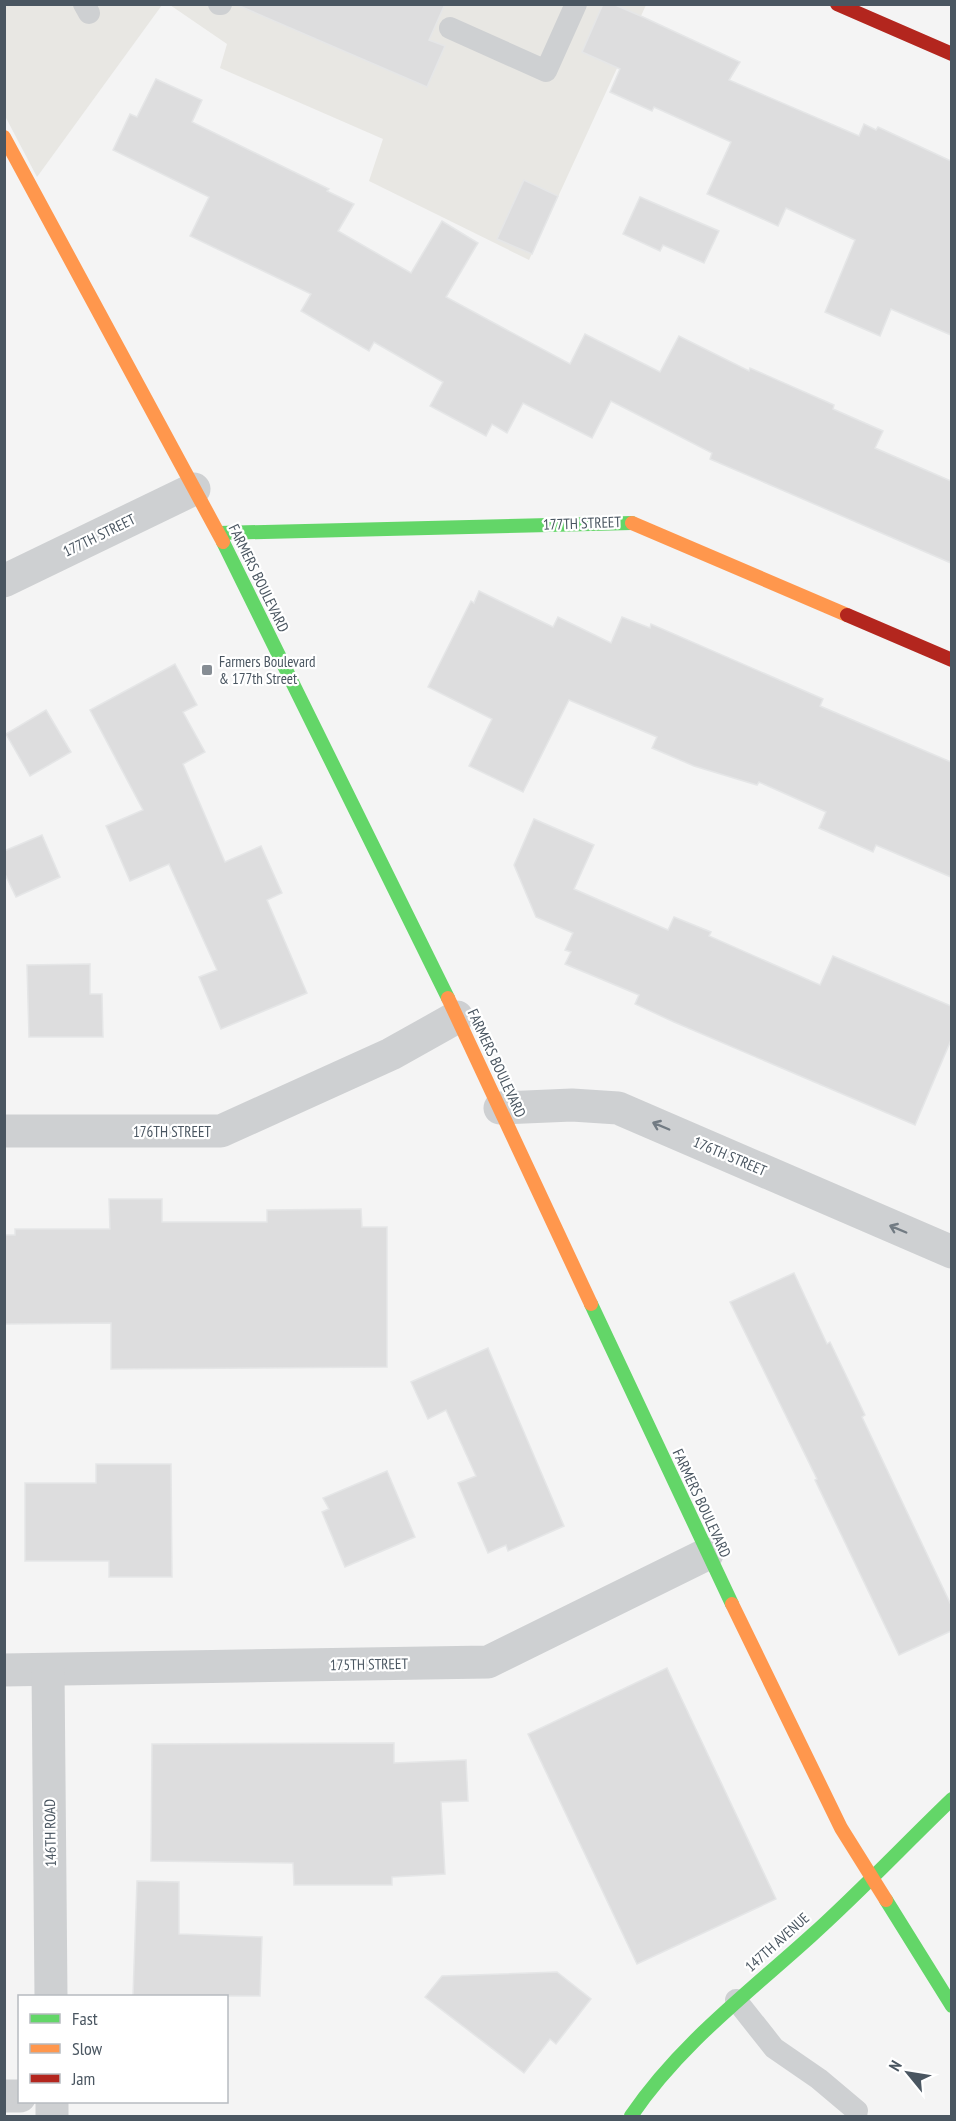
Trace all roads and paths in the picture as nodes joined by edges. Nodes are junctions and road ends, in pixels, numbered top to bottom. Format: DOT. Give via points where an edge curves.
graph roads {
  1 [pos="576,4"];
  2 [pos="837,4"];
  3 [pos="450,28"];
  4 [pos="951,54"];
  5 [pos="4,137"];
  6 [pos="194,489"];
  7 [pos="219,533"];
  8 [pos="4,581"];
  9 [pos="951,660"];
  10 [pos="457,1017"];
  11 [pos="500,1108"];
  12 [pos="4,1131"];
  13 [pos="951,1252"];
  14 [pos="708,1554"];
  15 [pos="4,1670"];
  16 [pos="48,1670"];
  17 [pos="951,1799"];
  18 [pos="870,1876"];
  19 [pos="51,1981"];
  20 [pos="736,2000"];
  21 [pos="951,2006"];
  22 [pos="857,2111"];
  23 [pos="631,2116"];
  1 -- 3 [label="lane" via="546,71"];
  2 -- 4 [label="main road"];
  5 -- 6 [label="main road, FARMERS BOULEVARD"];
  6 -- 7 [label="main road, FARMERS BOULEVARD"];
  6 -- 8 [label="street, 177TH STREET"];
  7 -- 9 [label="main road, 177TH STREET" via="629,522"];
  7 -- 10 [label="main road, FARMERS BOULEVARD"];
  10 -- 11 [label="main road, FARMERS BOULEVARD"];
  10 -- 12 [label="street, 176TH STREET" via="391,1054 221,1131"];
  13 -- 11 [label="street, 176TH STREET, one-way" via="618,1108"];
  11 -- 14 [label="main road, FARMERS BOULEVARD"];
  14 -- 16 [label="street, 175TH STREET" via="488,1662"];
  14 -- 18 [label="main road, FARMERS BOULEVARD" via="841,1828"];
  15 -- 16 [label="street, 175TH STREET"];
  16 -- 19 [label="street, 146TH ROAD"];
  17 -- 18 [label="main road, 147TH AVENUE"];
  18 -- 20 [label="main road, 147TH AVENUE" via="812,1935"];
  18 -- 21 [label="main road, FARMERS BOULEVARD"];
  20 -- 22 [label="lane" via="774,2048"];
  20 -- 23 [label="main road, 147TH AVENUE" via="662,2072"];
}
